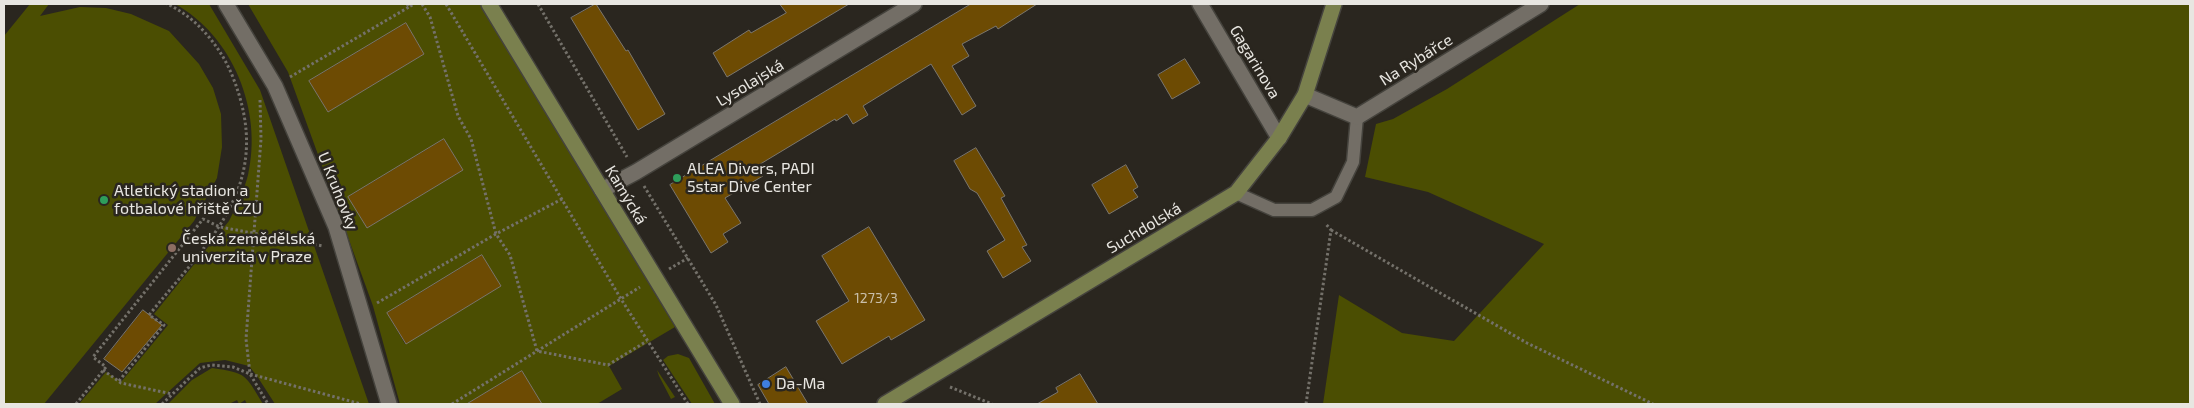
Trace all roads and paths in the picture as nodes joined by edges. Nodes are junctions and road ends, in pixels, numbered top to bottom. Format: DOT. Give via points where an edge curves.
graph roads {
  1 [pos="167,4"];
  2 [pos="226,4"];
  3 [pos="414,4"];
  4 [pos="422,4"];
  5 [pos="446,4"];
  6 [pos="489,4"];
  7 [pos="538,4"];
  8 [pos="914,4"];
  9 [pos="1200,4"];
  10 [pos="1334,4"];
  11 [pos="1541,4"];
  12 [pos="408,5"];
  13 [pos="275,86"];
  14 [pos="1305,96"];
  15 [pos="1357,117"];
  16 [pos="1279,138"];
  17 [pos="636,172"];
  18 [pos="602,190"];
  19 [pos="1236,193"];
  20 [pos="562,199"];
  21 [pos="1312,210"];
  22 [pos="220,227"];
  23 [pos="1331,230"];
  24 [pos="254,234"];
  25 [pos="496,234"];
  26 [pos="339,239"];
  27 [pos="688,258"];
  28 [pos="655,278"];
  29 [pos="621,299"];
  30 [pos="362,312"];
  31 [pos="647,341"];
  32 [pos="537,352"];
  33 [pos="103,370"];
  34 [pos="250,374"];
  35 [pos="925,380"];
  36 [pos="119,381"];
  37 [pos="172,394"];
  38 [pos="76,404"];
  39 [pos="162,404"];
  40 [pos="268,404"];
  41 [pos="361,404"];
  42 [pos="389,404"];
  43 [pos="452,404"];
  44 [pos="688,404"];
  45 [pos="732,404"];
  46 [pos="760,404"];
  47 [pos="885,404"];
  48 [pos="992,404"];
  49 [pos="1306,404"];
  50 [pos="1653,404"];
  1 -- 22 [label="path" via="203,30 226,61 240,95 247,150 238,192"];
  2 -- 13 [label="street, U Kruhovky"];
  3 -- 12 [label="path"];
  4 -- 25 [label="path" via="430,18 458,116 471,139"];
  5 -- 20 [label="path"];
  6 -- 18 [label="street, Kamýcká"];
  7 -- 17 [label="path"];
  8 -- 17 [label="street, Lysolajská"];
  9 -- 16 [label="street, Gagarinova"];
  10 -- 14 [label="street, Suchdolská"];
  11 -- 15 [label="street, Na Rybářce"];
  12 -- 13 [label="path"];
  13 -- 24 [label="path" via="260,90 261,139"];
  13 -- 26 [label="street, U Kruhovky"];
  14 -- 15 [label="street"];
  14 -- 16 [label="street, Suchdolská"];
  15 -- 21 [label="lane" via="1354,162 1336,197"];
  16 -- 19 [label="street, Suchdolská"];
  17 -- 18 [label="street, Lysolajská"];
  17 -- 27 [label="path"];
  18 -- 28 [label="street, Kamýcká"];
  19 -- 21 [label="lane" via="1274,210"];
  19 -- 35 [label="street, Suchdolská"];
  20 -- 25 [label="path"];
  20 -- 29 [label="path"];
  21 -- 23 [label="path"];
  22 -- 24 [label="path"];
  22 -- 33 [label="path" via="203,219 93,357 106,367"];
  22 -- 36 [label="path" via="150,315 164,326"];
  23 -- 49 [label="path"];
  23 -- 50 [label="path" via="1527,343"];
  24 -- 26 [label="path" via="321,247"];
  24 -- 34 [label="path" via="246,339"];
  25 -- 30 [label="path"];
  25 -- 32 [label="path" via="510,255"];
  26 -- 30 [label="street, U Kruhovky"];
  27 -- 28 [label="path"];
  27 -- 46 [label="path" via="716,305"];
  28 -- 29 [label="path"];
  28 -- 45 [label="street, Kamýcká"];
  29 -- 31 [label="path"];
  29 -- 32 [label="path"];
  30 -- 42 [label="street, U Kruhovky"];
  31 -- 32 [label="path" via="608,365"];
  31 -- 44 [label="path"];
  32 -- 43 [label="path"];
  33 -- 36 [label="path"];
  33 -- 38 [label="path"];
  34 -- 37 [label="path" via="233,367 211,364 200,368"];
  34 -- 40 [label="path"];
  34 -- 41 [label="path"];
  35 -- 47 [label="street, Suchdolská"];
  35 -- 48 [label="path" via="960,389"];
  36 -- 37 [label="path"];
  37 -- 39 [label="path"];
}
